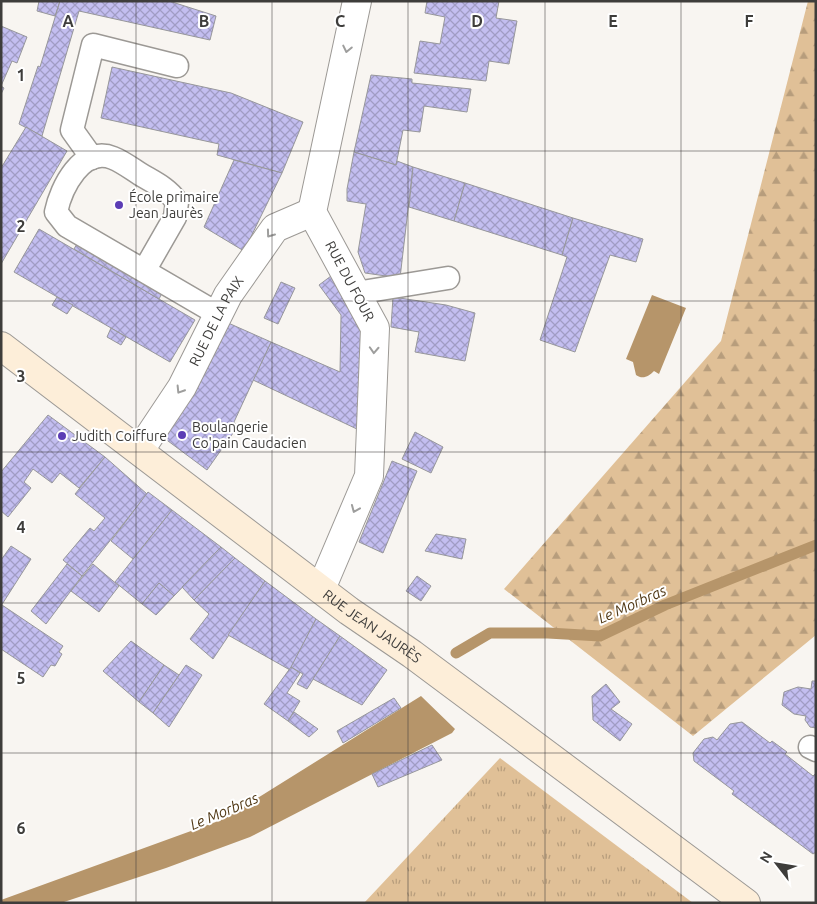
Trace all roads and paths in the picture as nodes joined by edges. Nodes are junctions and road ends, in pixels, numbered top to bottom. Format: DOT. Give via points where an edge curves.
graph roads {
  1 [pos="357,1"];
  2 [pos="177,66"];
  3 [pos="92,158"];
  4 [pos="312,212"];
  5 [pos="144,271"];
  6 [pos="448,278"];
  7 [pos="356,294"];
  8 [pos="218,314"];
  9 [pos="1,346"];
  10 [pos="140,450"];
  11 [pos="320,589"];
  12 [pos="746,903"];
  1 -- 4 [label="street, one-way"];
  2 -- 3 [label="lane" via="93,45 72,130"];
  3 -- 5 [label="lane" via="78,166 59,197 56,212 68,226"];
  3 -- 5 [label="lane" via="112,157 168,190 177,202 175,217"];
  4 -- 7 [label="street, RUE DU FOUR"];
  4 -- 8 [label="street, RUE DE LA PAIX, one-way" via="275,228"];
  5 -- 8 [label="lane"];
  6 -- 7 [label="lane"];
  7 -- 11 [label="street, RUE DU FOUR, one-way" via="375,328 369,476"];
  8 -- 10 [label="street, RUE DE LA PAIX, one-way" via="182,387"];
  9 -- 10 [label="main road, RUE JEAN JAURÈS"];
  10 -- 11 [label="main road, RUE JEAN JAURÈS"];
  11 -- 12 [label="main road, RUE JEAN JAURÈS" via="496,715"];
}
